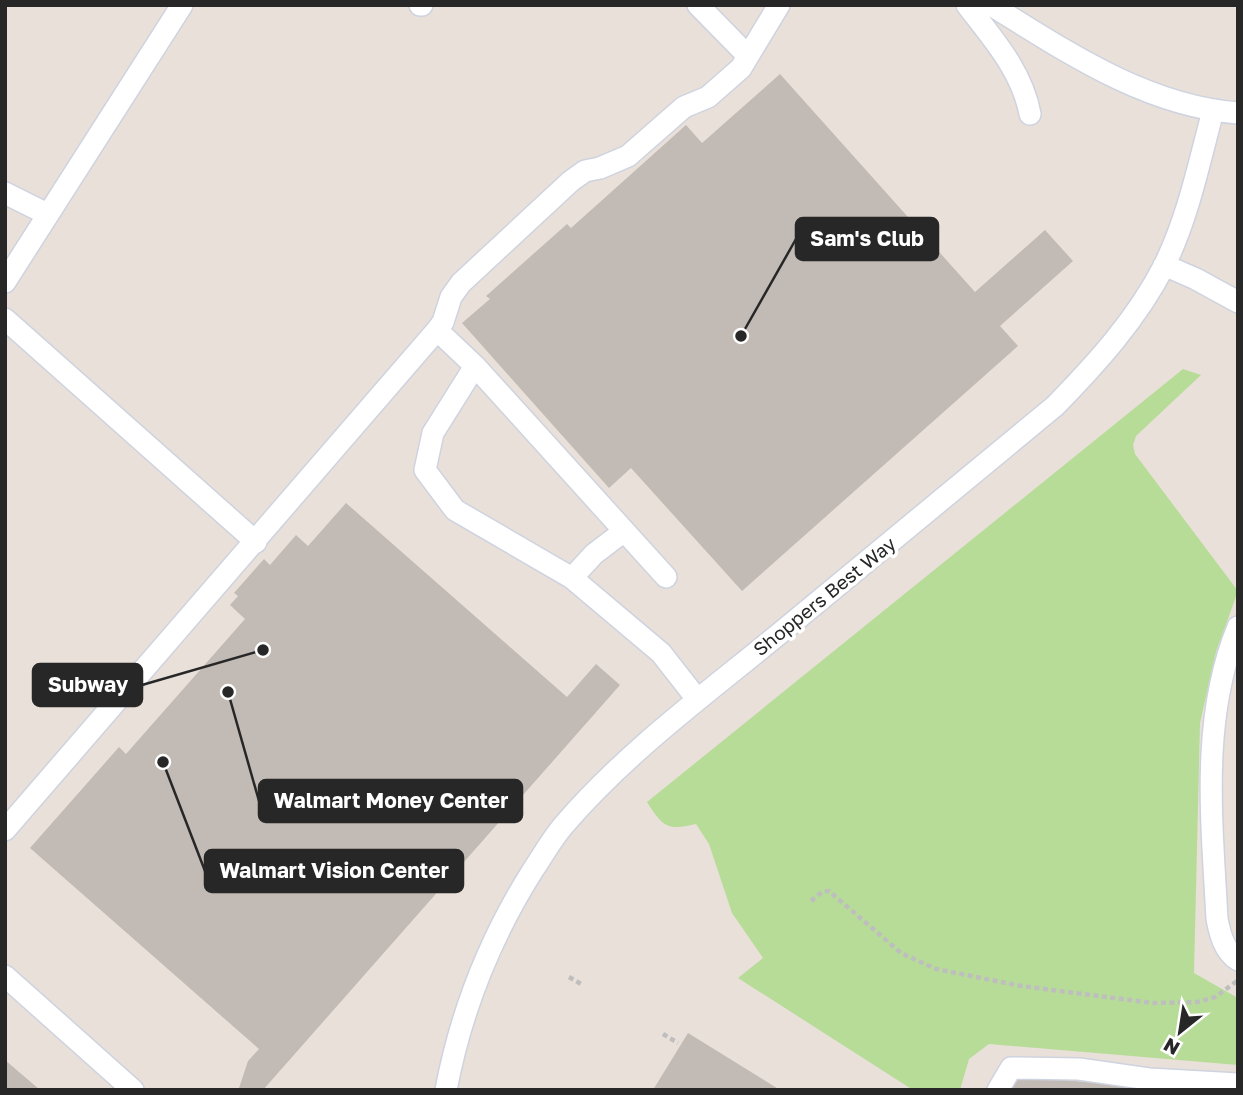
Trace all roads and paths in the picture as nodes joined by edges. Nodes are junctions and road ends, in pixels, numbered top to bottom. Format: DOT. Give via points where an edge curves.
graph roads {
  1 [pos="182,5"];
  2 [pos="698,5"];
  3 [pos="779,5"];
  4 [pos="967,5"];
  5 [pos="990,5"];
  6 [pos="748,56"];
  7 [pos="1213,111"];
  8 [pos="1238,113"];
  9 [pos="1030,114"];
  10 [pos="5,192"];
  11 [pos="47,214"];
  12 [pos="1164,265"];
  13 [pos="5,282"];
  14 [pos="1238,302"];
  15 [pos="5,319"];
  16 [pos="437,330"];
  17 [pos="475,366"];
  18 [pos="624,532"];
  19 [pos="256,542"];
  20 [pos="666,577"];
  21 [pos="572,578"];
  22 [pos="1238,627"];
  23 [pos="697,699"];
  24 [pos="5,830"];
  25 [pos="811,901"];
  26 [pos="1238,960"];
  27 [pos="5,976"];
  28 [pos="569,977"];
  29 [pos="1238,980"];
  30 [pos="583,985"];
  31 [pos="663,1034"];
  32 [pos="678,1043"];
  33 [pos="1157,1084"];
  34 [pos="1238,1084"];
  35 [pos="133,1090"];
  36 [pos="446,1090"];
  37 [pos="998,1090"];
  1 -- 11 [label="street"];
  2 -- 6 [label="street"];
  3 -- 6 [label="street"];
  4 -- 9 [label="street" via="1016,72"];
  5 -- 7 [label="street" via="1088,64 1172,101"];
  6 -- 16 [label="street" via="708,97 684,107 628,156 585,171 571,181 461,283"];
  7 -- 8 [label="street"];
  7 -- 12 [label="street, Shoppers Best Way" via="1184,216"];
  10 -- 11 [label="street"];
  11 -- 13 [label="street"];
  12 -- 14 [label="street"];
  12 -- 23 [label="street, Shoppers Best Way" via="1122,332 1055,406"];
  15 -- 19 [label="street"];
  16 -- 17 [label="street"];
  16 -- 19 [label="street"];
  17 -- 18 [label="street"];
  17 -- 21 [label="street" via="433,433 425,470 455,510"];
  18 -- 20 [label="street"];
  18 -- 21 [label="street"];
  19 -- 24 [label="street"];
  21 -- 23 [label="street" via="661,653"];
  22 -- 26 [label="street" via="1219,690 1211,806 1217,919 1221,938"];
  23 -- 36 [label="street, Shoppers Best Way" via="615,770 548,846 517,896 471,992"];
  25 -- 29 [label="path" via="829,891 918,962 1021,986 1183,1004 1215,998"];
  27 -- 35 [label="street"];
  28 -- 30 [label="path"];
  31 -- 32 [label="path"];
  33 -- 34 [label="street"];
  33 -- 37 [label="street" via="1079,1069 1011,1068"];
}
